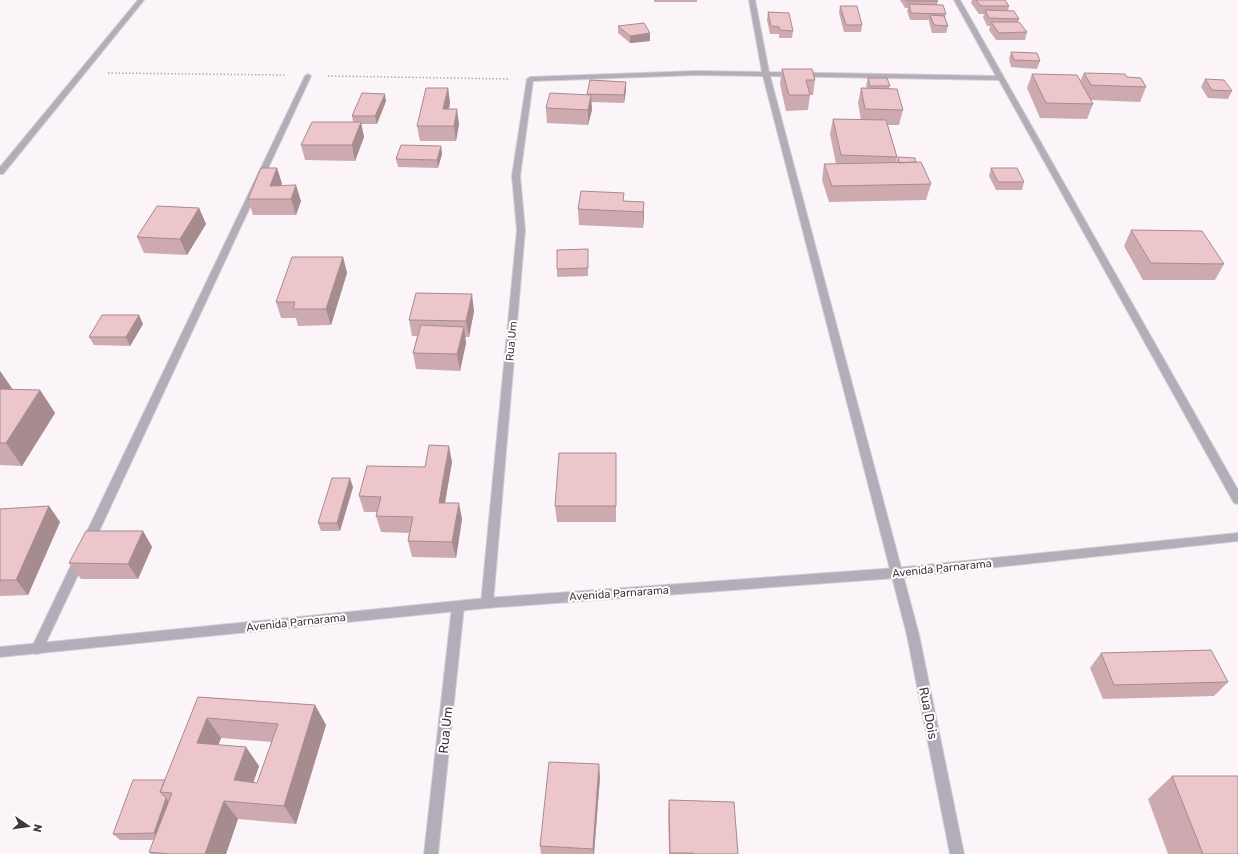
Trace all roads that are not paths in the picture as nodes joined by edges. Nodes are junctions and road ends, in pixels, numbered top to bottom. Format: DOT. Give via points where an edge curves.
graph roads {
  1 [pos="141,0"];
  2 [pos="752,0"];
  3 [pos="957,0"];
  4 [pos="766,75"];
  5 [pos="308,76"];
  6 [pos="1000,78"];
  7 [pos="0,172"];
  8 [pos="1238,500"];
  9 [pos="1238,538"];
  10 [pos="896,573"];
  11 [pos="487,603"];
  12 [pos="458,606"];
  13 [pos="37,649"];
  14 [pos="0,652"];
  15 [pos="431,854"];
  16 [pos="957,854"];
  1 -- 7 [label="street"];
  2 -- 4 [label="street, Rua Dois"];
  3 -- 6 [label="street"];
  4 -- 6 [label="street"];
  4 -- 10 [label="street, Rua Dois"];
  4 -- 11 [label="street, Rua Um" via="652,74 530,79 516,176 521,230"];
  5 -- 13 [label="street"];
  6 -- 8 [label="street"];
  9 -- 10 [label="street, Avenida Parnarama"];
  10 -- 11 [label="street, Avenida Parnarama"];
  10 -- 16 [label="street, Rua Dois" via="913,635"];
  11 -- 12 [label="street, Avenida Parnarama"];
  12 -- 13 [label="street, Avenida Parnarama"];
  12 -- 15 [label="street, Rua Um"];
  13 -- 14 [label="street, Avenida Parnarama"];
}
